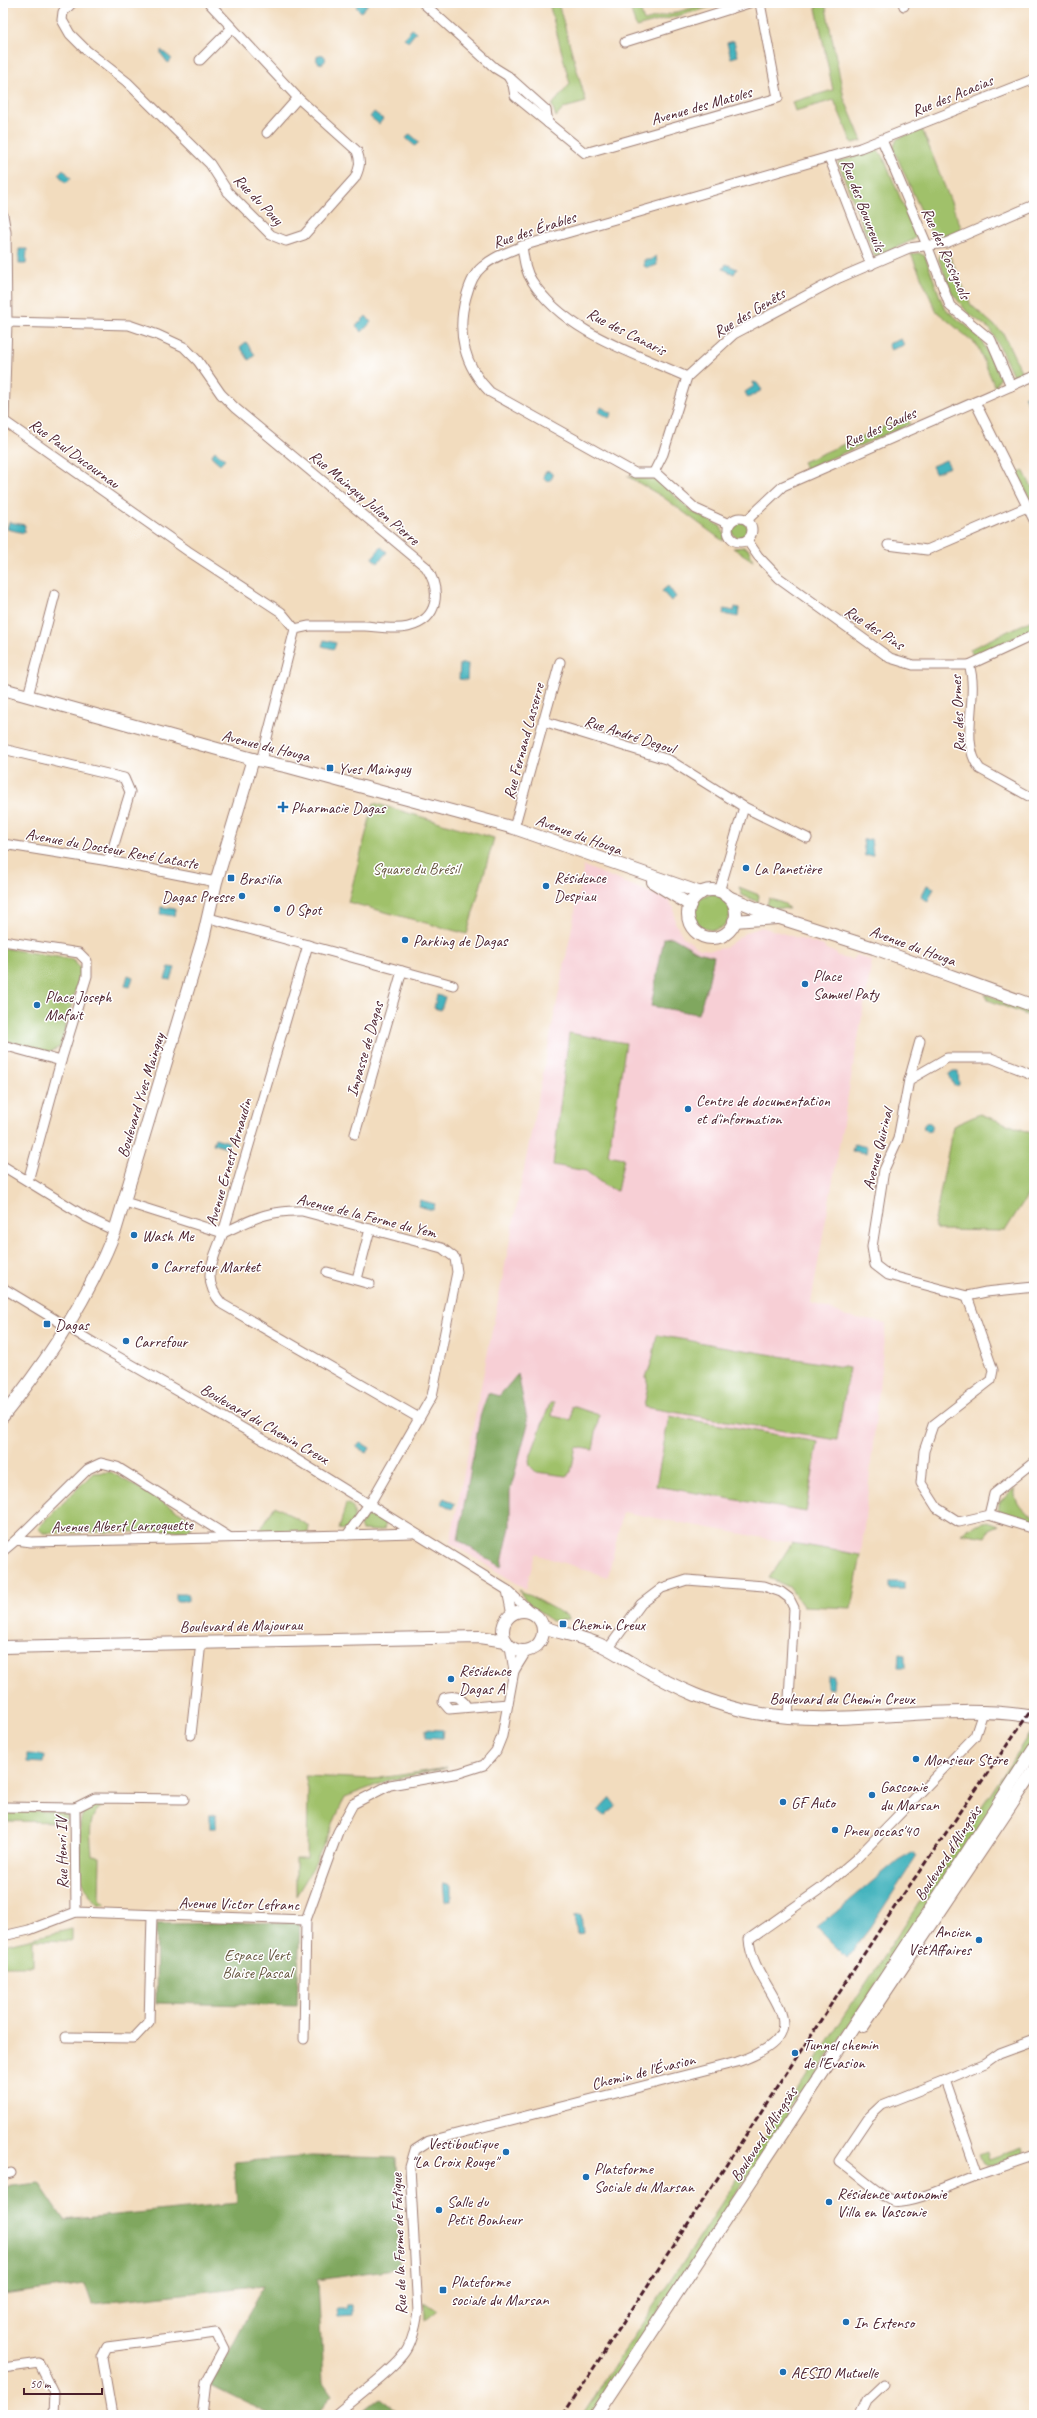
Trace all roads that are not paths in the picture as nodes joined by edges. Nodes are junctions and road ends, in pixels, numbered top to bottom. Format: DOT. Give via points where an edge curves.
graph roads {
  1 [pos="72,3"];
  2 [pos="208,3"];
  3 [pos="423,3"];
  4 [pos="749,3"];
  5 [pos="760,3"];
  6 [pos="232,28"];
  7 [pos="624,42"];
  8 [pos="200,60"];
  9 [pos="1034,79"];
  10 [pos="298,98"];
  11 [pos="267,133"];
  12 [pos="882,140"];
  13 [pos="829,157"];
  14 [pos="1034,206"];
  15 [pos="3,215"];
  16 [pos="927,245"];
  17 [pos="522,246"];
  18 [pos="871,265"];
  19 [pos="7,322"];
  20 [pos="1034,376"];
  21 [pos="687,377"];
  22 [pos="1011,386"];
  23 [pos="975,402"];
  24 [pos="4,420"];
  25 [pos="656,473"];
  26 [pos="1027,507"];
  27 [pos="747,520"];
  28 [pos="1034,520"];
  29 [pos="729,524"];
  30 [pos="748,540"];
  31 [pos="888,545"];
  32 [pos="55,594"];
  33 [pos="295,629"];
  34 [pos="1034,635"];
  35 [pos="560,662"];
  36 [pos="969,665"];
  37 [pos="3,689"];
  38 [pos="28,696"];
  39 [pos="543,721"];
  40 [pos="3,749"];
  41 [pos="257,760"];
  42 [pos="1034,800"];
  43 [pos="744,807"];
  44 [pos="514,828"];
  45 [pos="807,838"];
  46 [pos="3,844"];
  47 [pos="109,861"];
  48 [pos="634,872"];
  49 [pos="216,882"];
  50 [pos="701,893"];
  51 [pos="723,894"];
  52 [pos="690,905"];
  53 [pos="209,918"];
  54 [pos="780,918"];
  55 [pos="734,921"];
  56 [pos="3,941"];
  57 [pos="308,945"];
  58 [pos="402,971"];
  59 [pos="453,985"];
  60 [pos="1034,1006"];
  61 [pos="920,1041"];
  62 [pos="3,1045"];
  63 [pos="60,1061"];
  64 [pos="1034,1075"];
  65 [pos="909,1080"];
  66 [pos="355,1134"];
  67 [pos="3,1166"];
  68 [pos="28,1181"];
  69 [pos="125,1202"];
  70 [pos="370,1229"];
  71 [pos="115,1232"];
  72 [pos="223,1234"];
  73 [pos="327,1272"];
  74 [pos="357,1279"];
  75 [pos="370,1284"];
  76 [pos="1034,1287"];
  77 [pos="3,1288"];
  78 [pos="967,1296"];
  79 [pos="68,1327"];
  80 [pos="3,1416"];
  81 [pos="419,1418"];
  82 [pos="1034,1462"];
  83 [pos="369,1504"];
  84 [pos="989,1515"];
  85 [pos="1034,1529"];
  86 [pos="412,1533"];
  87 [pos="347,1535"];
  88 [pos="229,1537"];
  89 [pos="16,1540"];
  90 [pos="3,1551"];
  91 [pos="507,1590"];
  92 [pos="531,1612"];
  93 [pos="512,1615"];
  94 [pos="543,1628"];
  95 [pos="570,1636"];
  96 [pos="507,1639"];
  97 [pos="541,1640"];
  98 [pos="201,1642"];
  99 [pos="3,1646"];
  100 [pos="527,1650"];
  101 [pos="608,1650"];
  102 [pos="514,1671"];
  103 [pos="508,1704"];
  104 [pos="467,1707"];
  105 [pos="983,1712"];
  106 [pos="788,1717"];
  107 [pos="1034,1717"];
  108 [pos="191,1734"];
  109 [pos="1034,1749"];
  110 [pos="1034,1771"];
  111 [pos="184,1799"];
  112 [pos="3,1807"];
  113 [pos="75,1808"];
  114 [pos="76,1912"];
  115 [pos="152,1916"];
  116 [pos="306,1920"];
  117 [pos="3,1936"];
  118 [pos="66,2037"];
  119 [pos="304,2039"];
  120 [pos="1034,2040"];
  121 [pos="945,2080"];
  122 [pos="1034,2156"];
  123 [pos="411,2158"];
  124 [pos="978,2175"];
  125 [pos="3,2368"];
  126 [pos="884,2384"];
  127 [pos="53,2415"];
  128 [pos="112,2415"];
  129 [pos="202,2415"];
  130 [pos="335,2415"];
  131 [pos="596,2415"];
  132 [pos="605,2415"];
  133 [pos="860,2415"];
  1 -- 10 [label="street, Rue du Pouy" via="63,12 62,20 70,34 127,82 210,164 228,192 271,235 286,240 304,235 355,178 360,168 357,151"];
  2 -- 6 [label="street, Rue du Pouy"];
  3 -- 5 [label="street, Avenue des Matoles" via="495,68 508,76 513,85 514,96 585,153 778,98"];
  4 -- 7 [label="street"];
  6 -- 8 [label="street"];
  6 -- 10 [label="street, Rue du Pouy"];
  9 -- 12 [label="street, Rue des Acacias"];
  10 -- 11 [label="street"];
  12 -- 13 [label="street, Rue des Érables"];
  12 -- 16 [label="street, Rue des Rossignols"];
  13 -- 17 [label="street, Rue des Érables"];
  13 -- 18 [label="street, Rue des Bouvreuils"];
  14 -- 16 [label="street, Rue des Genêts" via="946,243"];
  15 -- 19 [label="street, Rue Paul Ducournau" via="6,232"];
  16 -- 18 [label="street, Rue des Genêts" via="909,248"];
  16 -- 22 [label="street, Rue des Rossignols" via="950,306 991,340"];
  17 -- 21 [label="street, Rue des Canaris" via="525,266 532,282 560,311 590,333"];
  17 -- 25 [label="street, Rue des Érables" via="496,256 480,268 467,292 461,314 461,335 467,357 478,380 490,392 635,473"];
  18 -- 21 [label="street, Rue des Genêts" via="839,278 734,334"];
  19 -- 24 [label="street, Rue Paul Ducournau"];
  19 -- 33 [label="street, Rue Mainguy Julien Pierre" via="130,325 184,347 235,408 426,567 434,580 437,592 434,606 425,620 408,627 309,626"];
  20 -- 22 [label="street, Rue des Saules"];
  21 -- 25 [label="street"];
  22 -- 23 [label="street, Rue des Saules"];
  23 -- 26 [label="street"];
  23 -- 27 [label="street, Rue des Saules" via="783,486"];
  24 -- 33 [label="street, Rue Paul Ducournau" via="188,552 282,612"];
  25 -- 29 [label="street" via="696,509"];
  26 -- 28 [label="street"];
  26 -- 31 [label="street" via="927,550"];
  27 -- 29 [label="street" via="736,519"];
  27 -- 30 [label="street" via="752,530"];
  29 -- 30 [label="street" via="727,531 733,541 740,543"];
  30 -- 36 [label="street, Rue des Pins" via="763,562 779,578 890,658 914,666"];
  32 -- 38 [label="street"];
  33 -- 41 [label="street"];
  34 -- 36 [label="street, Rue des Pins"];
  35 -- 39 [label="street, Rue Fernand Lasserre"];
  36 -- 42 [label="street, Rue des Ormes" via="970,745 974,762 980,769"];
  37 -- 38 [label="main road, Avenue du Houga"];
  38 -- 41 [label="main road, Avenue du Houga"];
  39 -- 43 [label="street, Rue André Degoul" via="669,760"];
  39 -- 44 [label="street, Rue Fernand Lasserre"];
  40 -- 47 [label="street" via="124,778 130,792"];
  41 -- 44 [label="main road, Avenue du Houga"];
  41 -- 49 [label="main road, Boulevard Yves Mainguy"];
  43 -- 45 [label="street, Rue André Degoul"];
  43 -- 51 [label="street"];
  44 -- 48 [label="main road, Avenue du Houga"];
  46 -- 47 [label="street, Avenue du Docteur René Lataste"];
  47 -- 49 [label="street, Avenue du Docteur René Lataste"];
  48 -- 50 [label="main road" via="671,881"];
  48 -- 52 [label="main road"];
  49 -- 53 [label="main road, Boulevard Yves Mainguy"];
  50 -- 51 [label="main road"];
  50 -- 52 [label="main road"];
  51 -- 54 [label="main road, Avenue du Houga"];
  51 -- 55 [label="main road" via="735,906"];
  52 -- 55 [label="main road" via="689,920 692,927 702,936 717,937 725,934"];
  53 -- 57 [label="street"];
  53 -- 69 [label="main road, Boulevard Yves Mainguy"];
  54 -- 55 [label="main road, Avenue du Houga"];
  54 -- 60 [label="main road, Avenue du Houga" via="874,948"];
  56 -- 63 [label="street" via="79,954 87,961 87,976"];
  57 -- 58 [label="street"];
  57 -- 72 [label="street, Avenue Ernest Arnaudin"];
  58 -- 59 [label="street"];
  58 -- 66 [label="street, Impasse de Dagas"];
  61 -- 65 [label="street, Avenue Quirinal"];
  62 -- 63 [label="street"];
  63 -- 68 [label="street"];
  64 -- 65 [label="street" via="991,1058 947,1058"];
  65 -- 78 [label="street, Avenue Quirinal" via="898,1139 884,1170 872,1247 875,1265 888,1276"];
  67 -- 68 [label="street"];
  68 -- 71 [label="street"];
  69 -- 71 [label="main road, Boulevard Yves Mainguy"];
  69 -- 72 [label="street"];
  70 -- 72 [label="street, Avenue de la Ferme du Yem" via="302,1211 280,1210 260,1216"];
  70 -- 74 [label="street"];
  70 -- 81 [label="street, Avenue de la Ferme du Yem" via="442,1248 454,1258 457,1272 432,1396"];
  71 -- 79 [label="main road, Boulevard Yves Mainguy"];
  72 -- 81 [label="street, Avenue Ernest Arnaudin" via="210,1269 209,1281 212,1294 222,1304"];
  73 -- 74 [label="street"];
  74 -- 75 [label="street"];
  76 -- 78 [label="street, Avenue Quirinal"];
  77 -- 79 [label="street, Boulevard du Chemin Creux"];
  78 -- 84 [label="street" via="993,1370 991,1380 934,1425 924,1451 921,1483 937,1508 958,1522"];
  79 -- 80 [label="main road, Boulevard Yves Mainguy" via="38,1373"];
  79 -- 83 [label="street, Boulevard du Chemin Creux"];
  81 -- 83 [label="street, Avenue de la Ferme du Yem"];
  82 -- 84 [label="street" via="994,1494"];
  83 -- 86 [label="street, Boulevard du Chemin Creux"];
  83 -- 87 [label="street"];
  84 -- 85 [label="street"];
  86 -- 87 [label="street, Avenue Albert Larroquette"];
  86 -- 91 [label="street, Boulevard du Chemin Creux"];
  87 -- 88 [label="street, Avenue Albert Larroquette"];
  88 -- 89 [label="street, Avenue Albert Larroquette" via="31,1542"];
  88 -- 89 [label="street, Avenue Albert Larroquette" via="117,1467 101,1463 88,1469"];
  89 -- 90 [label="street, Avenue Albert Larroquette"];
  91 -- 92 [label="street, Boulevard du Chemin Creux"];
  91 -- 93 [label="street"];
  92 -- 93 [label="main road" via="524,1611"];
  92 -- 94 [label="main road"];
  93 -- 96 [label="main road" via="507,1619"];
  94 -- 95 [label="main road, Boulevard du Chemin Creux"];
  94 -- 97 [label="main road"];
  95 -- 97 [label="main road, Boulevard du Chemin Creux"];
  95 -- 101 [label="main road, Boulevard du Chemin Creux" via="596,1643"];
  96 -- 98 [label="main road, Boulevard de Majourau" via="479,1637"];
  96 -- 100 [label="main road" via="521,1651"];
  96 -- 102 [label="street, Avenue Victor Lefranc"];
  97 -- 100 [label="main road" via="533,1649"];
  98 -- 99 [label="main road, Boulevard de Majourau"];
  98 -- 108 [label="street"];
  100 -- 102 [label="street, Avenue Victor Lefranc"];
  101 -- 106 [label="main road, Boulevard du Chemin Creux" via="696,1695 755,1713"];
  101 -- 106 [label="street" via="641,1604 662,1588 687,1580 764,1586 781,1592 789,1598 794,1608"];
  102 -- 103 [label="street, Avenue Victor Lefranc"];
  103 -- 104 [label="street"];
  103 -- 116 [label="street, Avenue Victor Lefranc" via="502,1736 496,1751 484,1765 459,1773 390,1785 353,1804 338,1832"];
  105 -- 106 [label="main road, Boulevard du Chemin Creux"];
  105 -- 107 [label="main road, Boulevard du Chemin Creux"];
  105 -- 123 [label="street, Chemin de l'Évasion" via="975,1736 856,1859 823,1887 749,1939 752,1956 782,2014 783,2027 775,2040 737,2062 429,2142 415,2150"];
  109 -- 131 [label="main road, Boulevard d'Alingsäs"];
  110 -- 132 [label="main road, Boulevard d'Alingsäs"];
  111 -- 113 [label="street, Rue Henri IV" via="96,1798"];
  112 -- 113 [label="street"];
  113 -- 114 [label="street, Rue Henri IV"];
  114 -- 115 [label="street, Avenue Victor Lefranc"];
  114 -- 117 [label="street, Avenue Victor Lefranc" via="29,1930"];
  115 -- 116 [label="street, Avenue Victor Lefranc"];
  115 -- 118 [label="street" via="149,2022 134,2038"];
  116 -- 119 [label="street"];
  120 -- 121 [label="street" via="999,2052 985,2063"];
  121 -- 124 [label="street"];
  121 -- 124 [label="street" via="882,2105 868,2118 839,2161 892,2201 905,2202"];
  122 -- 124 [label="street"];
  123 -- 130 [label="street, Rue de la Ferme de Fatigue" via="418,2312 408,2349 398,2362"];
  125 -- 127 [label="street" via="39,2364 54,2393"];
  126 -- 133 [label="street" via="867,2400"];
  128 -- 129 [label="street" via="102,2357 107,2347 216,2333 224,2349 206,2382"];
}
